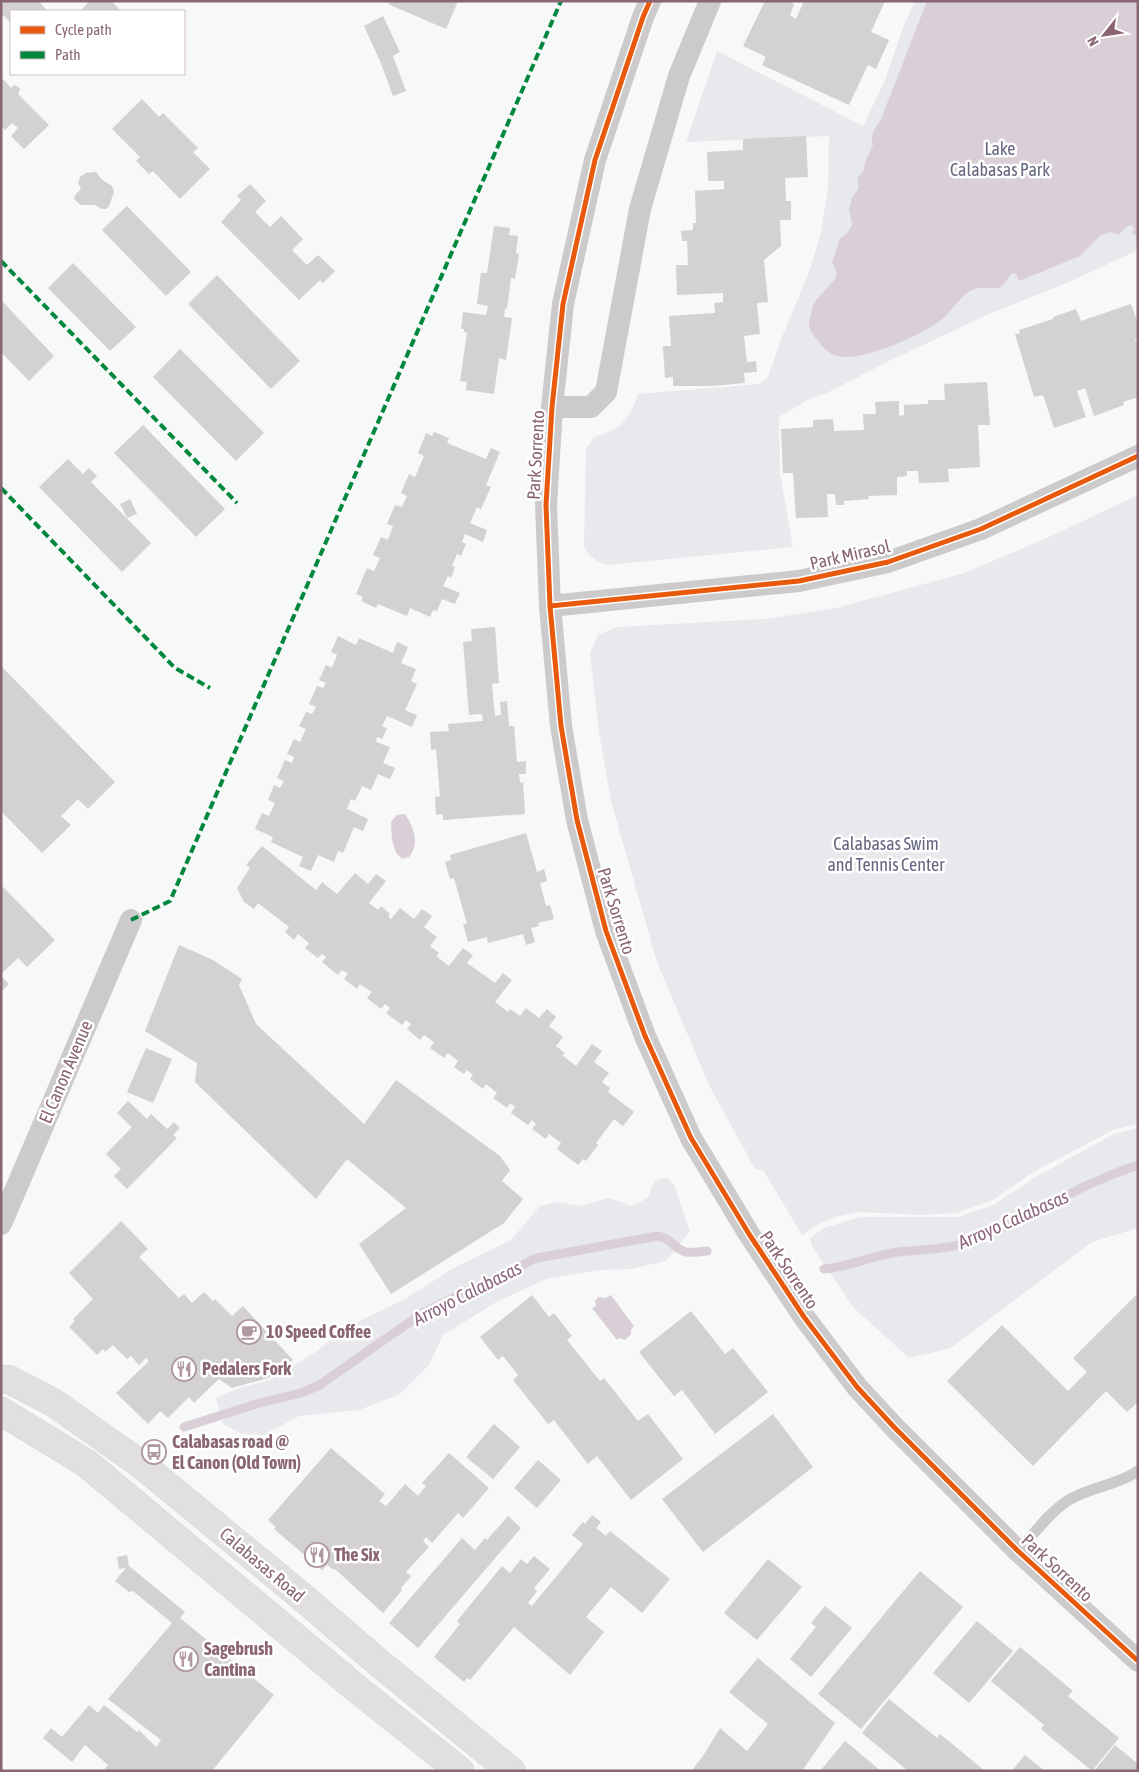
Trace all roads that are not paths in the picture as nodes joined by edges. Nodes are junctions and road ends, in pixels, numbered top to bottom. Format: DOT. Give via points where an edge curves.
graph roads {
  1 [pos="650,1"];
  2 [pos="710,1"];
  3 [pos="552,407"];
  4 [pos="1138,456"];
  5 [pos="550,606"];
  6 [pos="130,920"];
  7 [pos="1,1224"];
  8 [pos="1,1379"];
  9 [pos="1,1411"];
  10 [pos="1138,1471"];
  11 [pos="1018,1551"];
  12 [pos="1138,1661"];
  13 [pos="460,1771"];
  14 [pos="511,1771"];
  1 -- 3 [label="street, Park Sorrento" via="595,160 563,304"];
  2 -- 3 [label="street" via="679,76 640,209 606,392 591,406"];
  3 -- 5 [label="street, Park Sorrento" via="546,505"];
  4 -- 5 [label="street, Park Mirasol" via="981,529 888,562 798,581"];
  5 -- 11 [label="street, Park Sorrento" via="561,726 577,820 606,932 644,1036 691,1138 793,1301 858,1387"];
  6 -- 7 [label="street, El Canon Avenue"];
  8 -- 14 [label="main road, Calabasas Road" via="10,1380 54,1403 142,1465"];
  9 -- 13 [label="main road, Calabasas Road" via="86,1463"];
  10 -- 11 [label="lane" via="1067,1501"];
  11 -- 12 [label="street, Park Sorrento"];
}
